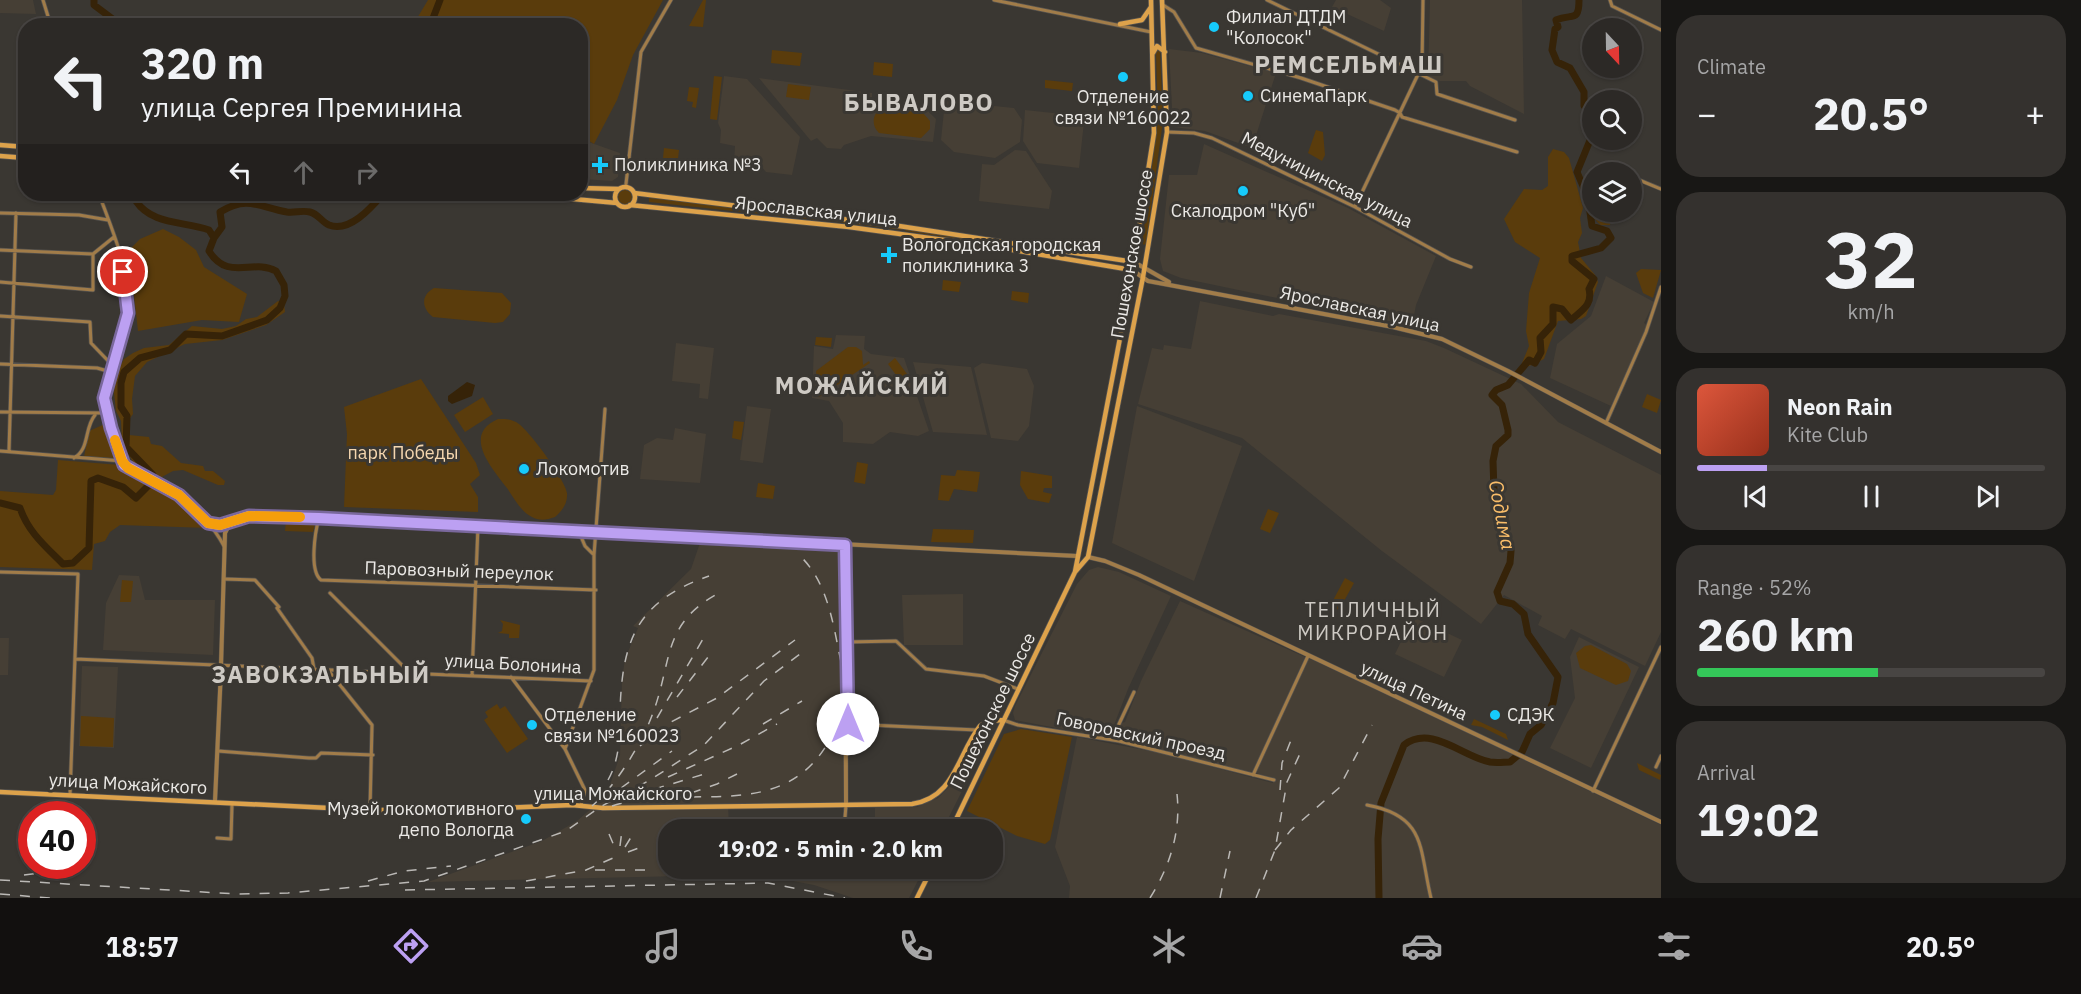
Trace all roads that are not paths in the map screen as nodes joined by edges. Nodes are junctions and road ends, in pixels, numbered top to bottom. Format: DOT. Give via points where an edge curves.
graph roads {
  1 [pos="43,0"];
  2 [pos="671,0"];
  3 [pos="994,0"];
  4 [pos="1150,0"];
  5 [pos="1267,0"];
  6 [pos="1424,0"];
  7 [pos="1610,2"];
  8 [pos="1162,3"];
  9 [pos="1151,7"];
  10 [pos="1163,13"];
  11 [pos="1151,14"];
  12 [pos="49,18"];
  13 [pos="1120,24"];
  14 [pos="1661,30"];
  15 [pos="1152,32"];
  16 [pos="1164,33"];
  17 [pos="1165,52"];
  18 [pos="1153,54"];
  19 [pos="1418,76"];
  20 [pos="1400,113"];
  21 [pos="1515,120"];
  22 [pos="1167,132"];
  23 [pos="0,146"];
  24 [pos="18,147"];
  25 [pos="1517,152"];
  26 [pos="0,156"];
  27 [pos="18,157"];
  28 [pos="1642,181"];
  29 [pos="626,184"];
  30 [pos="588,188"];
  31 [pos="619,189"];
  32 [pos="1661,189"];
  33 [pos="634,193"];
  34 [pos="588,200"];
  35 [pos="101,201"];
  36 [pos="617,203"];
  37 [pos="630,205"];
  38 [pos="1355,207"];
  39 [pos="0,213"];
  40 [pos="16,213"];
  41 [pos="108,220"];
  42 [pos="114,237"];
  43 [pos="1033,245"];
  44 [pos="1137,246"];
  45 [pos="1148,248"];
  46 [pos="0,250"];
  47 [pos="15,250"];
  48 [pos="1031,252"];
  49 [pos="93,254"];
  50 [pos="1134,262"];
  51 [pos="1471,267"];
  52 [pos="1132,270"];
  53 [pos="1144,270"];
  54 [pos="1143,278"];
  55 [pos="0,282"];
  56 [pos="14,283"];
  57 [pos="1172,284"];
  58 [pos="1661,287"];
  59 [pos="1128,294"];
  60 [pos="1139,296"];
  61 [pos="0,316"];
  62 [pos="14,316"];
  63 [pos="0,364"];
  64 [pos="10,365"];
  65 [pos="113,366"];
  66 [pos="111,372"];
  67 [pos="605,409"];
  68 [pos="0,412"];
  69 [pos="9,412"];
  70 [pos="106,413"];
  71 [pos="95,414"];
  72 [pos="1606,423"];
  73 [pos="0,451"];
  74 [pos="9,451"];
  75 [pos="1661,452"];
  76 [pos="73,458"];
  77 [pos="122,461"];
  78 [pos="1094,476"];
  79 [pos="1104,478"];
  80 [pos="319,518"];
  81 [pos="231,521"];
  82 [pos="208,523"];
  83 [pos="478,526"];
  84 [pos="579,532"];
  85 [pos="596,532"];
  86 [pos="845,545"];
  87 [pos="225,547"];
  88 [pos="594,555"];
  89 [pos="1077,556"];
  90 [pos="1088,557"];
  91 [pos="0,572"];
  92 [pos="1075,572"];
  93 [pos="224,579"];
  94 [pos="475,584"];
  95 [pos="596,590"];
  96 [pos="330,593"];
  97 [pos="847,642"];
  98 [pos="1661,647"];
  99 [pos="1308,656"];
  100 [pos="75,659"];
  101 [pos="221,668"];
  102 [pos="314,669"];
  103 [pos="327,670"];
  104 [pos="409,672"];
  105 [pos="472,676"];
  106 [pos="511,677"];
  107 [pos="591,681"];
  108 [pos="1018,689"];
  109 [pos="1134,692"];
  110 [pos="1003,720"];
  111 [pos="848,724"];
  112 [pos="977,730"];
  113 [pos="1111,740"];
  114 [pos="565,749"];
  115 [pos="218,751"];
  116 [pos="373,755"];
  117 [pos="1661,756"];
  118 [pos="1656,766"];
  119 [pos="1253,775"];
  120 [pos="1274,780"];
  121 [pos="1593,791"];
  122 [pos="0,792"];
  123 [pos="70,795"];
  124 [pos="215,801"];
  125 [pos="232,802"];
  126 [pos="1367,804"];
  127 [pos="581,805"];
  128 [pos="846,805"];
  129 [pos="370,810"];
  130 [pos="845,819"];
  131 [pos="956,819"];
  132 [pos="1661,822"];
  133 [pos="217,838"];
  134 [pos="926,879"];
  135 [pos="917,898"];
  136 [pos="1431,898"];
  1 -- 12 [label="street"];
  2 -- 29 [label="street" via="641,52"];
  3 -- 13 [label="street"];
  4 -- 9 [label="main road, Пошехонское шоссе"];
  5 -- 19 [label="street"];
  6 -- 19 [label="street" via="1422,66"];
  7 -- 14 [label="street"];
  8 -- 10 [label="main road, Пошехонское шоссе"];
  8 -- 20 [label="street" via="1174,12 1196,48"];
  9 -- 11 [label="main road, Пошехонское шоссе"];
  9 -- 13 [label="main road" via="1142,20"];
  10 -- 11 [label="main road" via="1158,18"];
  10 -- 16 [label="main road, Пошехонское шоссе"];
  11 -- 15 [label="main road, Пошехонское шоссе"];
  13 -- 15 [label="street"];
  15 -- 16 [label="main road"];
  15 -- 18 [label="main road, Пошехонское шоссе"];
  16 -- 17 [label="main road, Пошехонское шоссе"];
  17 -- 18 [label="main road" via="1157,46"];
  17 -- 22 [label="main road, Пошехонское шоссе"];
  18 -- 44 [label="main road, Пошехонское шоссе" via="1154,133"];
  19 -- 20 [label="street"];
  19 -- 21 [label="street" via="1436,82 1437,94"];
  20 -- 25 [label="street" via="1402,117"];
  20 -- 38 [label="street"];
  22 -- 38 [label="street, Медуницинская улица" via="1212,138"];
  22 -- 45 [label="main road, Пошехонское шоссе"];
  23 -- 24 [label="main road"];
  26 -- 27 [label="main road"];
  28 -- 32 [label="street"];
  30 -- 31 [label="main road"];
  31 -- 33 [label="main road" via="627,187"];
  31 -- 36 [label="main road" via="615,194"];
  33 -- 37 [label="main road"];
  33 -- 43 [label="main road, Ярославская улица"];
  34 -- 36 [label="main road"];
  35 -- 41 [label="street"];
  36 -- 37 [label="main road"];
  37 -- 48 [label="main road, Ярославская улица" via="849,227"];
  38 -- 51 [label="street, Медуницинская улица"];
  39 -- 40 [label="street"];
  40 -- 41 [label="street"];
  40 -- 47 [label="street"];
  41 -- 42 [label="street"];
  42 -- 49 [label="street"];
  42 -- 65 [label="street" via="128,294 128,313"];
  43 -- 48 [label="main road" via="1037,249"];
  43 -- 50 [label="main road, Ярославская улица"];
  44 -- 45 [label="main road" via="1141,251"];
  44 -- 50 [label="main road, Пошехонское шоссе"];
  45 -- 53 [label="main road, Пошехонское шоссе"];
  46 -- 47 [label="street"];
  47 -- 49 [label="street"];
  47 -- 56 [label="street"];
  48 -- 52 [label="main road, Ярославская улица"];
  49 -- 56 [label="street" via="93,290"];
  50 -- 52 [label="main road, Пошехонское шоссе"];
  50 -- 53 [label="street, Ярославская улица"];
  52 -- 54 [label="street, Ярославская улица"];
  52 -- 59 [label="main road, Пошехонское шоссе"];
  53 -- 54 [label="main road, Пошехонское шоссе"];
  53 -- 57 [label="street, Ярославская улица"];
  54 -- 57 [label="street, Ярославская улица"];
  54 -- 60 [label="main road, Пошехонское шоссе"];
  55 -- 56 [label="street"];
  56 -- 62 [label="street"];
  57 -- 72 [label="street, Ярославская улица" via="1427,334 1462,347"];
  58 -- 72 [label="street"];
  59 -- 60 [label="main road" via="1135,291"];
  59 -- 78 [label="main road, Пошехонское шоссе"];
  60 -- 79 [label="main road, Пошехонское шоссе"];
  61 -- 62 [label="street"];
  62 -- 64 [label="street"];
  62 -- 65 [label="street" via="90,322 91,344"];
  63 -- 64 [label="street"];
  64 -- 66 [label="street" via="97,368"];
  64 -- 69 [label="street"];
  65 -- 66 [label="street"];
  66 -- 70 [label="street" via="104,398"];
  67 -- 85 [label="street"];
  68 -- 69 [label="street"];
  69 -- 71 [label="street"];
  69 -- 74 [label="street"];
  70 -- 71 [label="street"];
  70 -- 77 [label="street"];
  71 -- 76 [label="street" via="84,448"];
  72 -- 75 [label="street, Ярославская улица"];
  73 -- 74 [label="street"];
  74 -- 76 [label="street"];
  76 -- 77 [label="street"];
  77 -- 82 [label="street" via="179,495"];
  78 -- 79 [label="main road"];
  78 -- 89 [label="main road, Пошехонское шоссе"];
  79 -- 90 [label="main road, Пошехонское шоссе"];
  80 -- 81 [label="street" via="249,516"];
  80 -- 83 [label="street"];
  80 -- 94 [label="street, Паровозный переулок" via="315,572 321,580"];
  81 -- 82 [label="street" via="220,525"];
  81 -- 87 [label="street" via="225,533"];
  82 -- 87 [label="street"];
  83 -- 84 [label="street"];
  83 -- 94 [label="street"];
  84 -- 85 [label="street"];
  84 -- 88 [label="street"];
  85 -- 86 [label="street"];
  85 -- 88 [label="street"];
  86 -- 89 [label="street"];
  86 -- 97 [label="street"];
  87 -- 93 [label="street"];
  88 -- 95 [label="street"];
  89 -- 90 [label="main road"];
  89 -- 92 [label="main road, Пошехонское шоссе"];
  90 -- 92 [label="main road, Пошехонское шоссе"];
  90 -- 99 [label="street, улица Петина" via="1140,575"];
  91 -- 100 [label="street" via="78,574"];
  92 -- 108 [label="main road, Пошехонское шоссе"];
  93 -- 101 [label="street"];
  93 -- 102 [label="street" via="255,580 312,658"];
  94 -- 95 [label="street, Паровозный переулок"];
  94 -- 105 [label="street"];
  95 -- 107 [label="street"];
  96 -- 104 [label="street"];
  97 -- 108 [label="street" via="896,641 926,669 984,676"];
  97 -- 111 [label="street"];
  98 -- 121 [label="street"];
  99 -- 119 [label="street"];
  99 -- 121 [label="street, улица Петина"];
  100 -- 101 [label="street, улица Болонина"];
  100 -- 123 [label="street"];
  101 -- 102 [label="street, улица Болонина"];
  101 -- 115 [label="street"];
  102 -- 103 [label="street, улица Болонина"];
  103 -- 104 [label="street, улица Болонина"];
  103 -- 116 [label="street" via="372,725"];
  104 -- 105 [label="street, улица Болонина"];
  105 -- 106 [label="street, улица Болонина"];
  106 -- 107 [label="street, улица Болонина"];
  106 -- 114 [label="street"];
  107 -- 114 [label="street"];
  108 -- 110 [label="main road, Пошехонское шоссе"];
  109 -- 113 [label="street"];
  110 -- 112 [label="main road" via="988,721"];
  110 -- 113 [label="street, Говоровский проезд"];
  110 -- 131 [label="main road, Пошехонское шоссе"];
  111 -- 112 [label="street"];
  111 -- 128 [label="street"];
  112 -- 128 [label="main road, улица Можайского" via="951,780 932,798 912,804"];
  113 -- 119 [label="street, Говоровский проезд"];
  114 -- 127 [label="street" via="585,789"];
  115 -- 116 [label="street" via="309,758 321,753"];
  115 -- 124 [label="street"];
  116 -- 129 [label="street"];
  117 -- 118 [label="street"];
  119 -- 120 [label="street, Говоровский проезд"];
  121 -- 132 [label="street, улица Петина"];
  122 -- 123 [label="main road, улица Можайского"];
  123 -- 124 [label="main road, улица Можайского"];
  124 -- 125 [label="main road, улица Можайского"];
  125 -- 129 [label="main road, улица Можайского"];
  125 -- 133 [label="street" via="231,839"];
  126 -- 136 [label="street" via="1403,818 1417,832"];
  127 -- 128 [label="main road, улица Можайского"];
  127 -- 129 [label="main road, улица Можайского"];
  128 -- 130 [label="street"];
  134 -- 135 [label="main road"];
}
